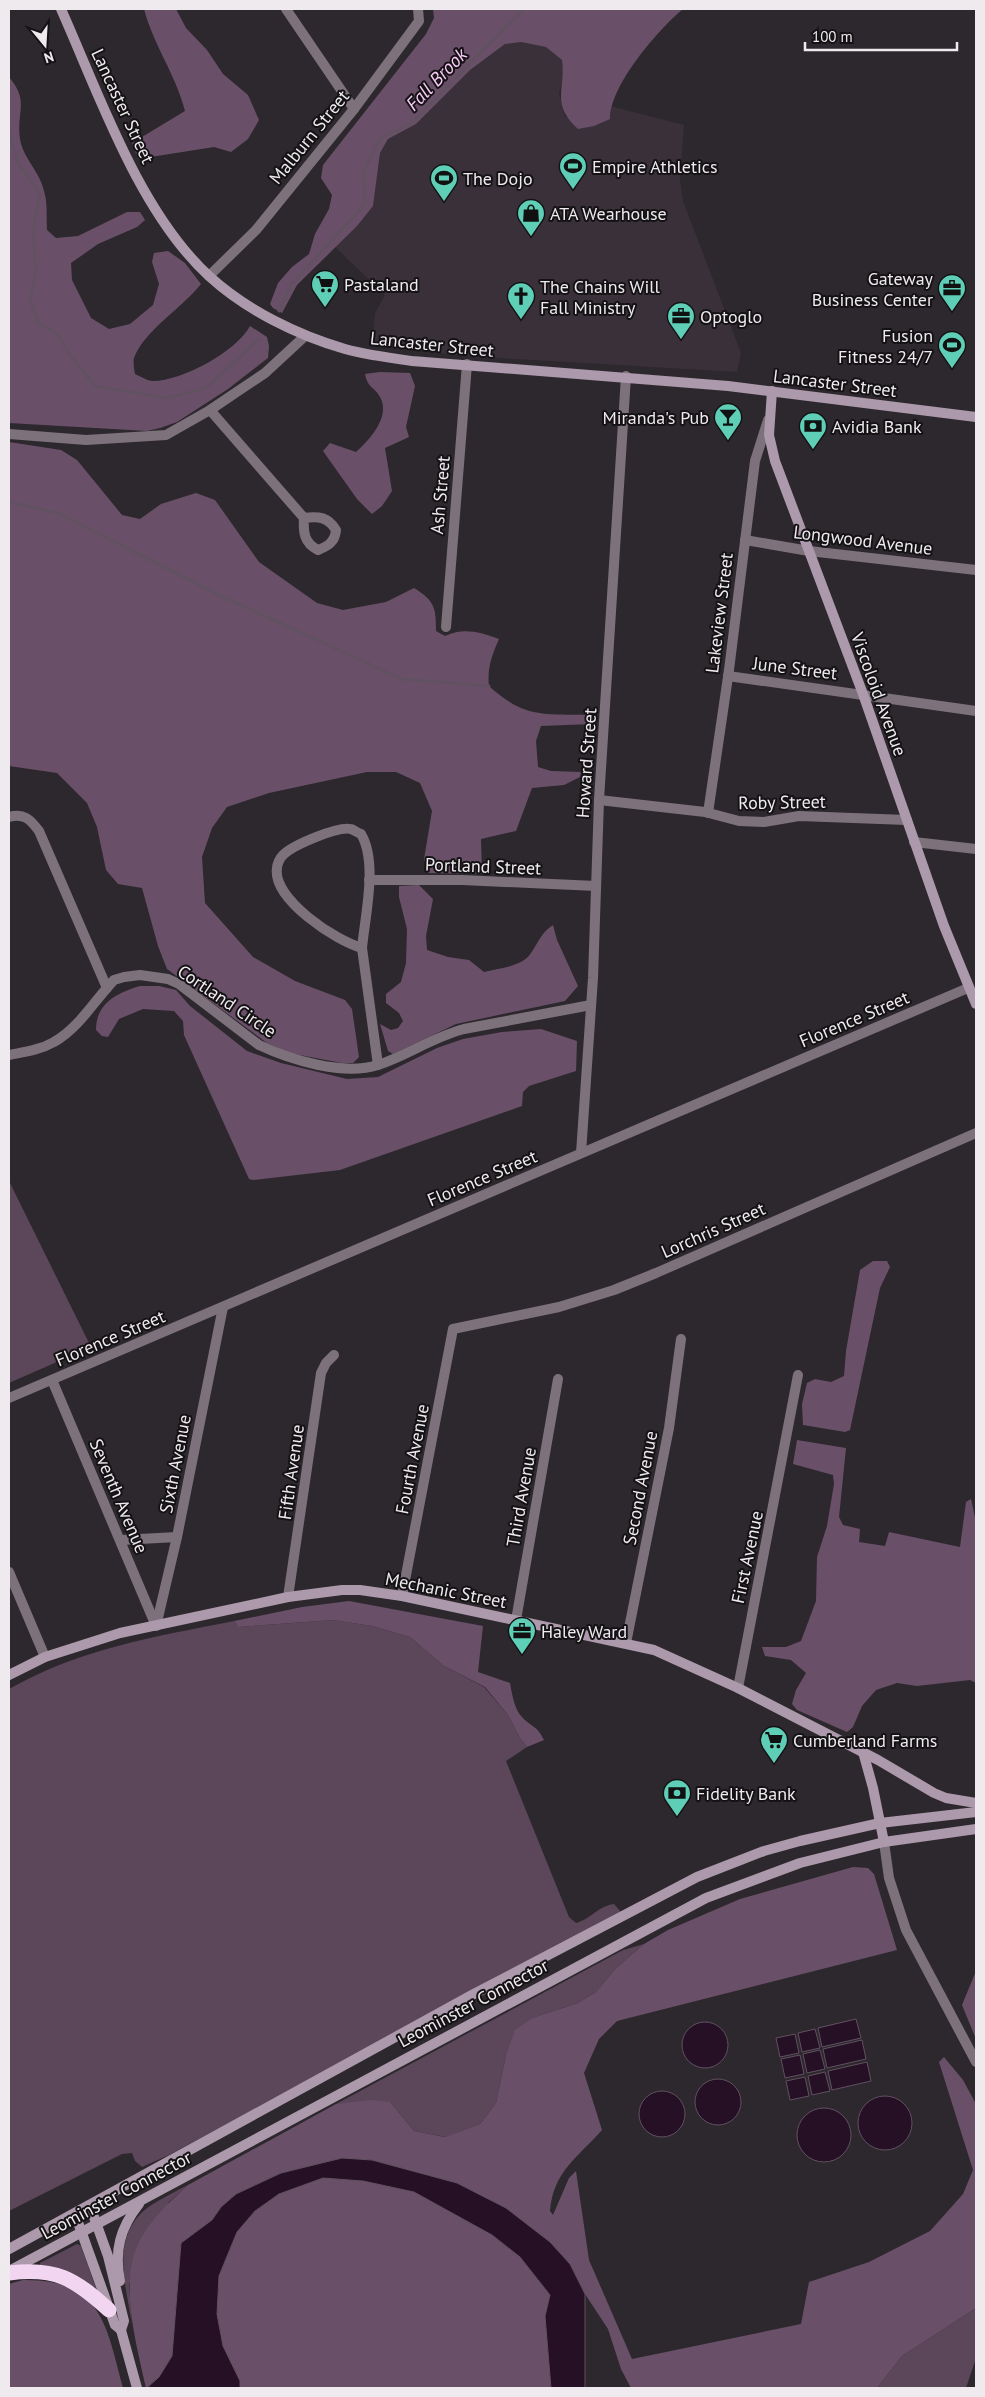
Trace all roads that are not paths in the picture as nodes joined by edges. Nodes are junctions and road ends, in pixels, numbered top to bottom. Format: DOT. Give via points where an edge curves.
graph roads {
  1 [pos="61,9"];
  2 [pos="286,9"];
  3 [pos="418,9"];
  4 [pos="354,109"];
  5 [pos="209,276"];
  6 [pos="306,336"];
  7 [pos="467,364"];
  8 [pos="626,376"];
  9 [pos="772,391"];
  10 [pos="210,410"];
  11 [pos="976,417"];
  12 [pos="768,419"];
  13 [pos="9,434"];
  14 [pos="304,518"];
  15 [pos="745,540"];
  16 [pos="809,551"];
  17 [pos="976,570"];
  18 [pos="446,627"];
  19 [pos="728,676"];
  20 [pos="863,694"];
  21 [pos="976,711"];
  22 [pos="599,800"];
  23 [pos="708,813"];
  24 [pos="9,817"];
  25 [pos="906,820"];
  26 [pos="914,842"];
  27 [pos="976,849"];
  28 [pos="368,880"];
  29 [pos="596,886"];
  30 [pos="362,948"];
  31 [pos="107,988"];
  32 [pos="968,988"];
  33 [pos="591,1004"];
  34 [pos="976,1004"];
  35 [pos="9,1055"];
  36 [pos="378,1065"];
  37 [pos="976,1132"];
  38 [pos="581,1153"];
  39 [pos="223,1307"];
  40 [pos="453,1328"];
  41 [pos="681,1339"];
  42 [pos="334,1355"];
  43 [pos="798,1375"];
  44 [pos="558,1379"];
  45 [pos="52,1380"];
  46 [pos="9,1398"];
  47 [pos="177,1537"];
  48 [pos="121,1540"];
  49 [pos="9,1572"];
  50 [pos="402,1596"];
  51 [pos="288,1597"];
  52 [pos="516,1620"];
  53 [pos="156,1626"];
  54 [pos="626,1643"];
  55 [pos="45,1657"];
  56 [pos="9,1675"];
  57 [pos="738,1688"];
  58 [pos="863,1752"];
  59 [pos="976,1804"];
  60 [pos="976,1812"];
  61 [pos="880,1823"];
  62 [pos="976,1829"];
  63 [pos="884,1842"];
  64 [pos="976,2062"];
  65 [pos="141,2200"];
  66 [pos="90,2206"];
  67 [pos="75,2214"];
  68 [pos="97,2224"];
  69 [pos="83,2231"];
  70 [pos="9,2249"];
  71 [pos="9,2272"];
  72 [pos="109,2310"];
  73 [pos="122,2326"];
  74 [pos="136,2388"];
  1 -- 5 [label="main road, Lancaster Street" via="140,182 177,240"];
  2 -- 4 [label="street"];
  3 -- 4 [label="street, Malburn Street" via="419,21"];
  4 -- 5 [label="street, Malburn Street" via="256,230"];
  5 -- 6 [label="main road, Lancaster Street" via="262,313"];
  6 -- 7 [label="main road, Lancaster Street" via="367,354"];
  6 -- 10 [label="street" via="265,373"];
  7 -- 8 [label="main road, Lancaster Street"];
  7 -- 18 [label="street, Ash Street"];
  8 -- 9 [label="main road, Lancaster Street"];
  8 -- 22 [label="street, Howard Street"];
  9 -- 11 [label="main road, Lancaster Street"];
  9 -- 12 [label="main road, Viscoloid Avenue"];
  10 -- 13 [label="street" via="166,435 86,440"];
  10 -- 14 [label="street"];
  12 -- 15 [label="street, Lakeview Street" via="755,461"];
  12 -- 16 [label="main road, Viscoloid Avenue" via="771,449"];
  15 -- 16 [label="street, Longwood Avenue"];
  15 -- 19 [label="street, Lakeview Street"];
  16 -- 17 [label="street, Longwood Avenue"];
  16 -- 20 [label="main road, Viscoloid Avenue"];
  19 -- 20 [label="street, June Street"];
  19 -- 23 [label="street, Lakeview Street"];
  20 -- 21 [label="street, June Street"];
  20 -- 25 [label="main road, Viscoloid Avenue"];
  22 -- 23 [label="street, Roby Street"];
  22 -- 29 [label="street, Howard Street"];
  23 -- 25 [label="street, Roby Street" via="739,821 764,822 798,816"];
  24 -- 31 [label="street" via="21,814 39,831"];
  25 -- 26 [label="main road, Viscoloid Avenue"];
  26 -- 27 [label="street"];
  26 -- 32 [label="main road, Viscoloid Avenue"];
  28 -- 29 [label="street, Portland Street"];
  28 -- 30 [label="street"];
  28 -- 30 [label="street" via="366,843 361,834 351,829 326,834 297,846 283,855 276,870 279,886 304,913 346,943"];
  29 -- 33 [label="street, Howard Street"];
  30 -- 36 [label="street"];
  31 -- 35 [label="street, Cortland Circle" via="66,1034 35,1050"];
  31 -- 36 [label="street, Cortland Circle" via="114,980 124,977 140,975 168,979 270,1050 341,1069"];
  32 -- 34 [label="main road, Viscoloid Avenue"];
  32 -- 38 [label="street, Florence Street"];
  33 -- 36 [label="street, Cortland Circle" via="446,1033"];
  33 -- 38 [label="street, Howard Street"];
  37 -- 40 [label="street, Lorchris Street" via="614,1290 532,1313"];
  38 -- 39 [label="street, Florence Street"];
  39 -- 45 [label="street, Florence Street"];
  39 -- 47 [label="street, Sixth Avenue"];
  40 -- 50 [label="street, Fourth Avenue"];
  41 -- 54 [label="street, Second Avenue" via="669,1428"];
  42 -- 51 [label="street, Fifth Avenue" via="321,1373"];
  43 -- 57 [label="street, First Avenue"];
  44 -- 52 [label="street, Third Avenue"];
  45 -- 46 [label="street, Florence Street"];
  45 -- 48 [label="street, Seventh Avenue"];
  47 -- 48 [label="street"];
  47 -- 53 [label="street, Sixth Avenue"];
  48 -- 53 [label="street, Seventh Avenue"];
  49 -- 55 [label="street"];
  50 -- 51 [label="main road, Mechanic Street" via="342,1590"];
  50 -- 52 [label="main road, Mechanic Street"];
  51 -- 53 [label="main road, Mechanic Street"];
  52 -- 54 [label="main road, Mechanic Street"];
  53 -- 55 [label="main road, Mechanic Street" via="120,1633"];
  54 -- 57 [label="main road, Mechanic Street" via="674,1658"];
  55 -- 56 [label="main road, Mechanic Street"];
  57 -- 58 [label="main road, Mechanic Street"];
  58 -- 59 [label="main road, Mechanic Street" via="934,1793"];
  58 -- 61 [label="main road"];
  60 -- 61 [label="main road, Leominster Connector"];
  61 -- 63 [label="main road"];
  61 -- 66 [label="main road, Leominster Connector" via="764,1851 661,1894"];
  62 -- 63 [label="main road, Leominster Connector"];
  63 -- 64 [label="street" via="889,1878 906,1930"];
  63 -- 65 [label="main road, Leominster Connector" via="770,1873 683,1908"];
  65 -- 68 [label="main road, Leominster Connector"];
  65 -- 73 [label="main road" via="124,2227 118,2244 117,2263 125,2306"];
  66 -- 67 [label="main road, Leominster Connector"];
  66 -- 68 [label="main road"];
  67 -- 69 [label="main road"];
  67 -- 70 [label="main road, Leominster Connector"];
  68 -- 69 [label="main road, Leominster Connector"];
  68 -- 73 [label="main road" via="108,2256"];
  69 -- 71 [label="main road, Leominster Connector"];
  69 -- 72 [label="main road"];
  71 -- 72 [label="highway" via="52,2272 79,2284"];
  72 -- 73 [label="main road" via="114,2326"];
  73 -- 74 [label="main road"];
}
